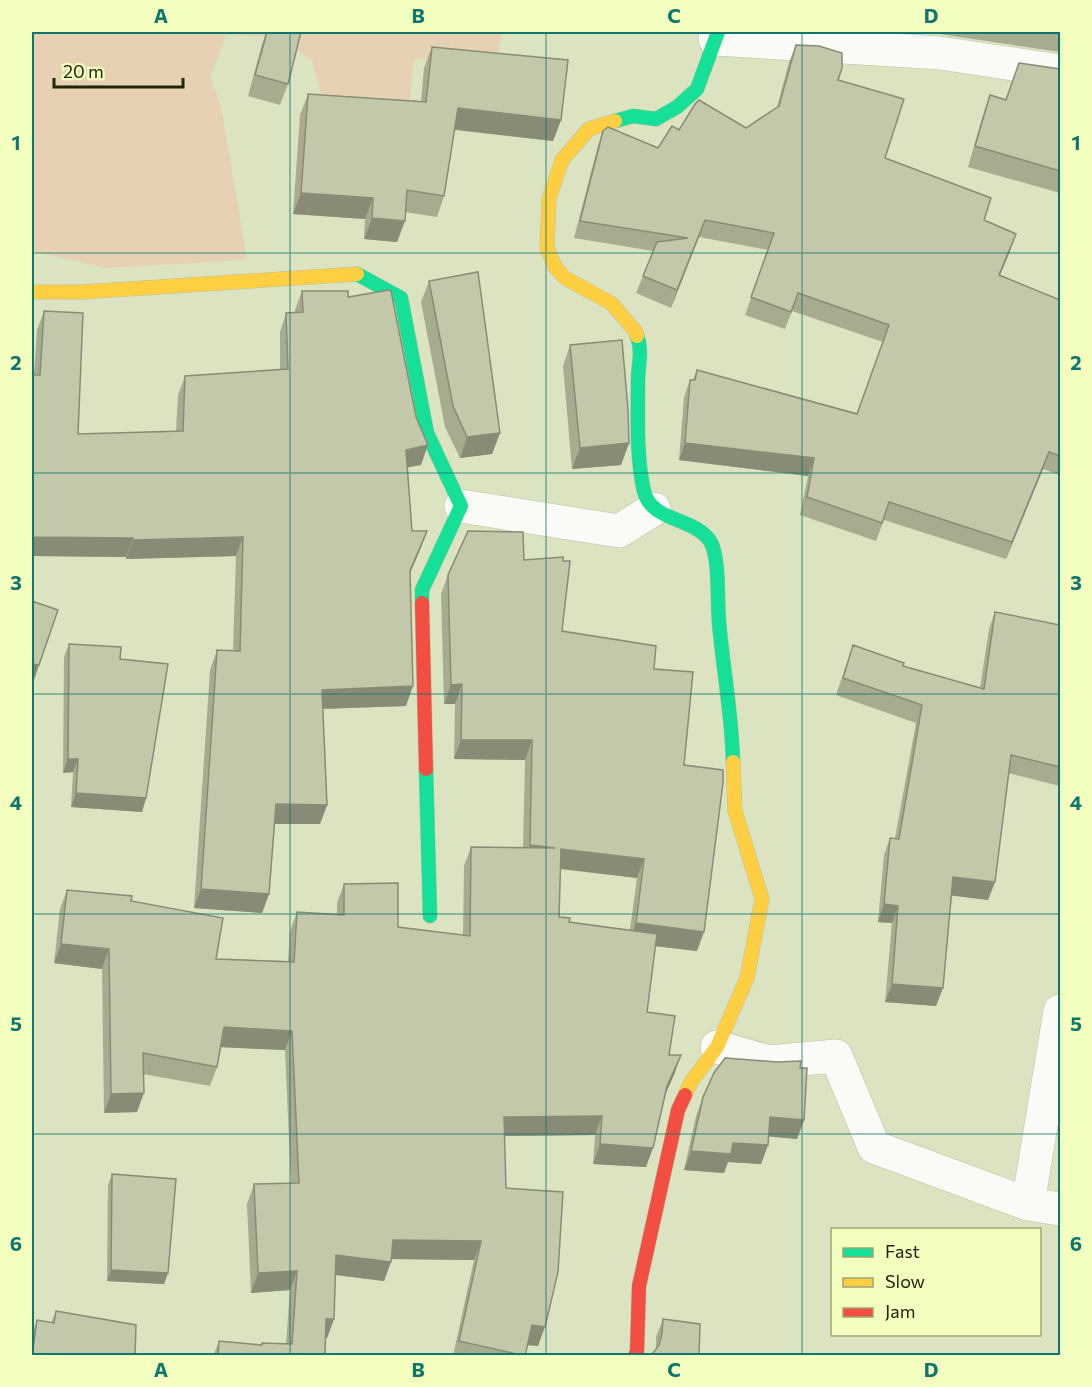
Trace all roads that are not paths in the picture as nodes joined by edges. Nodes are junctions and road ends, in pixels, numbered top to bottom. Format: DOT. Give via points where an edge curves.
graph roads {
  1 [pos="716,35"];
  2 [pos="1060,71"];
  3 [pos="32,292"];
  4 [pos="461,506"];
  5 [pos="654,509"];
  6 [pos="430,916"];
  7 [pos="1060,1011"];
  8 [pos="717,1047"];
  9 [pos="1028,1204"];
  10 [pos="1060,1209"];
  11 [pos="635,1356"];
  1 -- 2 [label="street" via="940,53"];
  1 -- 5 [label="street" via="697,89 656,119 633,116 589,129 562,160 549,199 547,248 555,267 565,278 611,303 636,332 640,347 640,462 644,493"];
  3 -- 4 [label="street" via="359,274 401,298 427,434"];
  4 -- 5 [label="street" via="619,531"];
  4 -- 6 [label="street" via="422,590"];
  5 -- 8 [label="street" via="696,528 715,549 719,622 732,721 735,811 762,899 747,978"];
  7 -- 9 [label="street"];
  8 -- 9 [label="street" via="769,1062 836,1056 874,1147"];
  8 -- 11 [label="street" via="691,1082 678,1110 639,1286"];
  9 -- 10 [label="street"];
}
